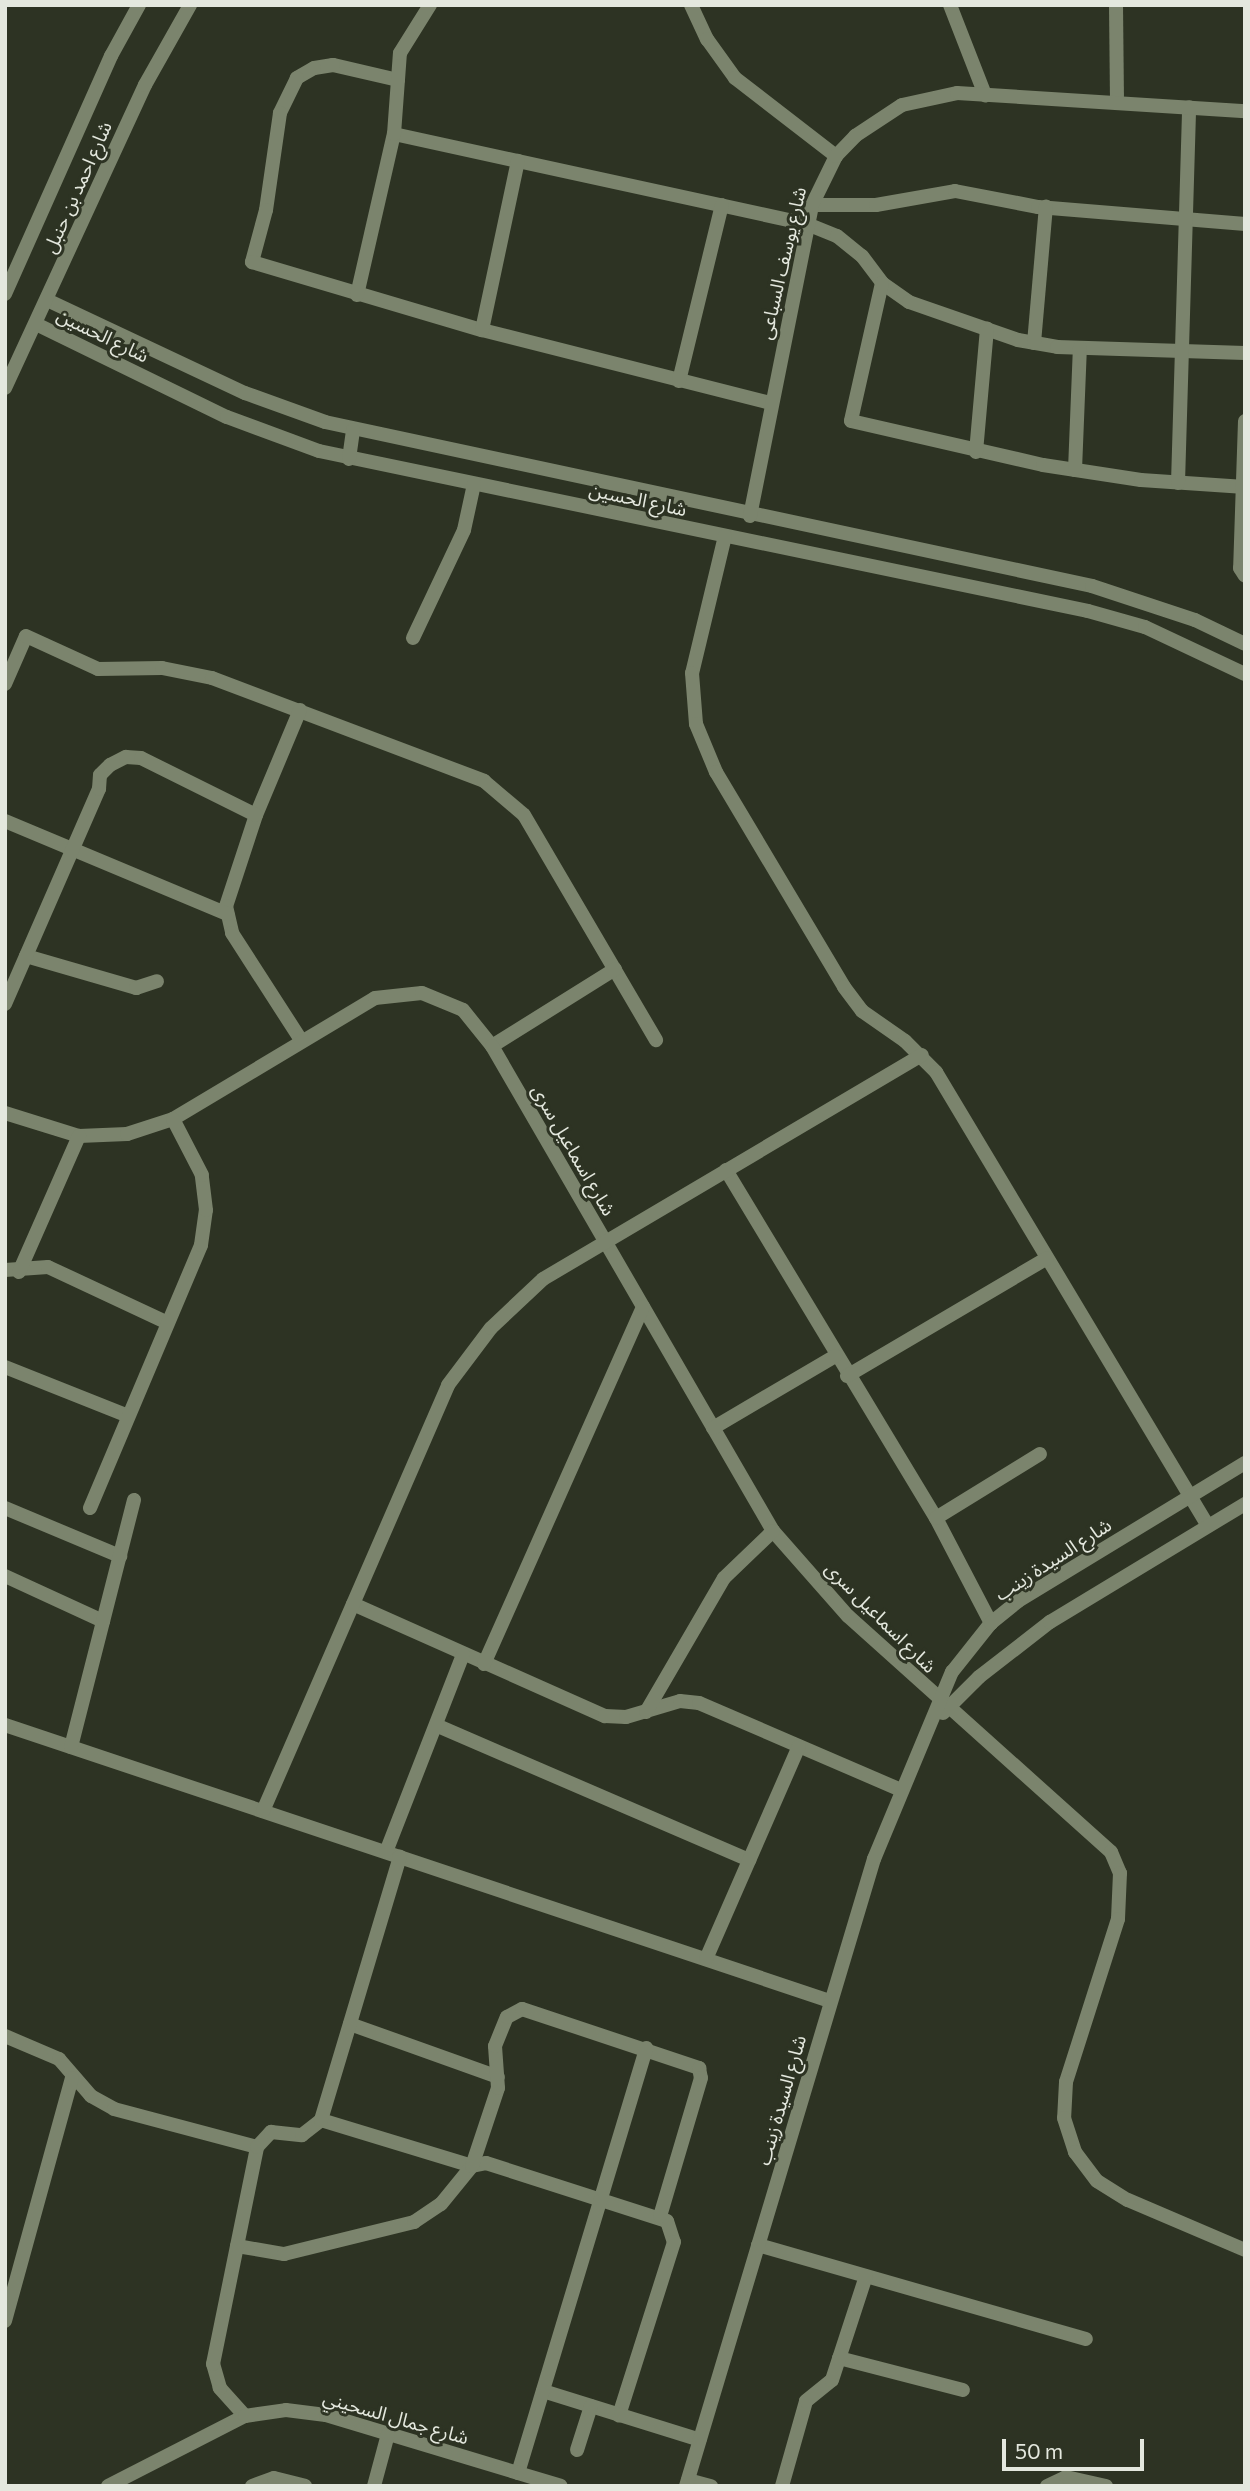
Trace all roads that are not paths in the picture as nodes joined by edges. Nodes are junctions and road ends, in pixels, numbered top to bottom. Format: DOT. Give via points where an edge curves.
graph roads {
  1 [pos="139,5"];
  2 [pos="190,5"];
  3 [pos="430,5"];
  4 [pos="691,5"];
  5 [pos="950,5"];
  6 [pos="1116,5"];
  7 [pos="398,80"];
  8 [pos="985,95"];
  9 [pos="1117,103"];
  10 [pos="1189,107"];
  11 [pos="1245,111"];
  12 [pos="394,134"];
  13 [pos="836,156"];
  14 [pos="518,161"];
  15 [pos="722,205"];
  16 [pos="812,205"];
  17 [pos="1046,207"];
  18 [pos="1187,220"];
  19 [pos="807,224"];
  20 [pos="1245,225"];
  21 [pos="882,282"];
  22 [pos="5,294"];
  23 [pos="357,295"];
  24 [pos="47,300"];
  25 [pos="36,324"];
  26 [pos="987,328"];
  27 [pos="482,330"];
  28 [pos="1034,343"];
  29 [pos="1080,348"];
  30 [pos="1182,351"];
  31 [pos="1245,353"];
  32 [pos="679,382"];
  33 [pos="5,388"];
  34 [pos="771,403"];
  35 [pos="1245,421"];
  36 [pos="353,430"];
  37 [pos="976,452"];
  38 [pos="349,459"];
  39 [pos="1075,470"];
  40 [pos="1178,482"];
  41 [pos="474,484"];
  42 [pos="1244,487"];
  43 [pos="750,516"];
  44 [pos="725,536"];
  45 [pos="1245,576"];
  46 [pos="1092,586"];
  47 [pos="1088,611"];
  48 [pos="413,638"];
  49 [pos="1245,644"];
  50 [pos="1245,674"];
  51 [pos="5,684"];
  52 [pos="300,710"];
  53 [pos="256,815"];
  54 [pos="5,821"];
  55 [pos="72,851"];
  56 [pos="227,914"];
  57 [pos="26,956"];
  58 [pos="615,969"];
  59 [pos="12,971"];
  60 [pos="157,981"];
  61 [pos="5,1004"];
  62 [pos="301,1040"];
  63 [pos="656,1040"];
  64 [pos="492,1046"];
  65 [pos="922,1055"];
  66 [pos="5,1113"];
  67 [pos="173,1119"];
  68 [pos="79,1136"];
  69 [pos="726,1170"];
  70 [pos="605,1241"];
  71 [pos="1047,1258"];
  72 [pos="12,1271"];
  73 [pos="643,1307"];
  74 [pos="168,1323"];
  75 [pos="835,1356"];
  76 [pos="5,1367"];
  77 [pos="846,1376"];
  78 [pos="128,1416"];
  79 [pos="713,1428"];
  80 [pos="1040,1454"];
  81 [pos="1245,1463"];
  82 [pos="1189,1496"];
  83 [pos="134,1500"];
  84 [pos="1245,1504"];
  85 [pos="5,1508"];
  86 [pos="90,1508"];
  87 [pos="936,1518"];
  88 [pos="1208,1526"];
  89 [pos="773,1531"];
  90 [pos="120,1556"];
  91 [pos="5,1576"];
  92 [pos="353,1604"];
  93 [pos="103,1621"];
  94 [pos="991,1623"];
  95 [pos="463,1654"];
  96 [pos="484,1664"];
  97 [pos="943,1704"];
  98 [pos="646,1713"];
  99 [pos="5,1725"];
  100 [pos="438,1726"];
  101 [pos="799,1746"];
  102 [pos="71,1747"];
  103 [pos="901,1790"];
  104 [pos="263,1811"];
  105 [pos="393,1855"];
  106 [pos="749,1860"];
  107 [pos="706,1959"];
  108 [pos="830,2001"];
  109 [pos="350,2024"];
  110 [pos="5,2035"];
  111 [pos="646,2048"];
  112 [pos="498,2077"];
  113 [pos="72,2078"];
  114 [pos="321,2120"];
  115 [pos="257,2147"];
  116 [pos="472,2166"];
  117 [pos="601,2198"];
  118 [pos="660,2216"];
  119 [pos="758,2245"];
  120 [pos="237,2246"];
  121 [pos="1245,2250"];
  122 [pos="866,2276"];
  123 [pos="5,2321"];
  124 [pos="1086,2339"];
  125 [pos="839,2358"];
  126 [pos="963,2390"];
  127 [pos="543,2391"];
  128 [pos="592,2406"];
  129 [pos="619,2415"];
  130 [pos="245,2416"];
  131 [pos="388,2434"];
  132 [pos="700,2440"];
  133 [pos="577,2450"];
  134 [pos="518,2473"];
  135 [pos="687,2483"];
  136 [pos="302,2485"];
  137 [pos="108,2486"];
  138 [pos="252,2486"];
  139 [pos="374,2486"];
  140 [pos="561,2486"];
  141 [pos="711,2486"];
  142 [pos="782,2486"];
  143 [pos="1047,2486"];
  144 [pos="1106,2486"];
  1 -- 22 [label="street, شارع احمد بن حنبل"];
  2 -- 24 [label="street, شارع احمد بن حنبل" via="145,85"];
  3 -- 7 [label="street" via="400,53"];
  4 -- 13 [label="street" via="707,39 735,78"];
  5 -- 8 [label="street"];
  6 -- 9 [label="street"];
  7 -- 12 [label="street"];
  7 -- 23 [label="street" via="333,65 314,68 298,78 280,113 266,210 252,262"];
  8 -- 9 [label="street, شارع يوسف السباعى"];
  8 -- 13 [label="street, شارع يوسف السباعى" via="929,97 902,105 855,135"];
  9 -- 10 [label="street, شارع يوسف السباعى"];
  10 -- 11 [label="street, شارع يوسف السباعى"];
  10 -- 18 [label="street"];
  12 -- 14 [label="street"];
  12 -- 23 [label="street"];
  13 -- 16 [label="street, شارع يوسف السباعى"];
  14 -- 15 [label="street"];
  14 -- 27 [label="street"];
  15 -- 19 [label="street"];
  15 -- 32 [label="street"];
  16 -- 17 [label="street" via="876,205 955,191"];
  16 -- 19 [label="street, شارع يوسف السباعى"];
  17 -- 18 [label="street"];
  17 -- 28 [label="street"];
  18 -- 20 [label="street"];
  18 -- 30 [label="street"];
  19 -- 21 [label="street" via="845,243"];
  19 -- 34 [label="street, شارع يوسف السباعى"];
  21 -- 26 [label="street" via="909,302"];
  21 -- 37 [label="street" via="851,421"];
  23 -- 27 [label="street"];
  24 -- 25 [label="street, شارع احمد بن حنبل"];
  24 -- 36 [label="street, شارع الحسين" via="245,393"];
  25 -- 33 [label="street, شارع احمد بن حنبل"];
  25 -- 38 [label="street, شارع الحسين" via="239,422"];
  26 -- 28 [label="street"];
  26 -- 37 [label="street"];
  27 -- 32 [label="street"];
  28 -- 29 [label="street"];
  29 -- 30 [label="street"];
  29 -- 39 [label="street"];
  30 -- 31 [label="street"];
  30 -- 40 [label="street"];
  32 -- 34 [label="street"];
  34 -- 43 [label="street, شارع يوسف السباعى"];
  35 -- 42 [label="street"];
  36 -- 38 [label="street"];
  36 -- 43 [label="street, شارع الحسين"];
  37 -- 39 [label="street"];
  38 -- 41 [label="street, شارع الحسين"];
  39 -- 40 [label="street"];
  40 -- 42 [label="street"];
  41 -- 44 [label="street, شارع الحسين"];
  41 -- 48 [label="street" via="464,530"];
  42 -- 45 [label="street" via="1240,568"];
  43 -- 46 [label="street, شارع الحسين"];
  44 -- 47 [label="street, شارع الحسين"];
  44 -- 65 [label="street" via="692,673 696,724 716,772 844,986 862,1011"];
  46 -- 47 [label="street"];
  46 -- 49 [label="street, شارع الحسين" via="1183,615"];
  47 -- 50 [label="street, شارع الحسين" via="1158,633"];
  51 -- 52 [label="street" via="26,636 98,669 187,671"];
  52 -- 53 [label="street"];
  52 -- 58 [label="street" via="459,771 506,796 524,815"];
  53 -- 55 [label="street" via="141,758 126,757 100,775"];
  53 -- 56 [label="street" via="228,892"];
  54 -- 55 [label="street"];
  55 -- 56 [label="street"];
  55 -- 57 [label="street"];
  56 -- 62 [label="street" via="232,933"];
  57 -- 59 [label="street"];
  57 -- 60 [label="street" via="136,988"];
  58 -- 63 [label="street"];
  58 -- 64 [label="street"];
  59 -- 61 [label="street"];
  62 -- 64 [label="street, شارع اسماعيل سرى" via="375,998 399,992 453,1004 480,1027"];
  62 -- 67 [label="street, شارع اسماعيل سرى"];
  64 -- 70 [label="street, شارع اسماعيل سرى"];
  65 -- 69 [label="street"];
  65 -- 71 [label="street"];
  66 -- 68 [label="street, شارع اسماعيل سرى"];
  67 -- 68 [label="street, شارع اسماعيل سرى" via="127,1134"];
  67 -- 74 [label="street" via="202,1175 206,1210 201,1245"];
  68 -- 72 [label="street"];
  69 -- 70 [label="street"];
  69 -- 75 [label="street"];
  70 -- 73 [label="street, شارع اسماعيل سرى"];
  70 -- 92 [label="street" via="543,1279 491,1328 448,1385"];
  71 -- 77 [label="street"];
  71 -- 82 [label="street"];
  72 -- 74 [label="street" via="48,1267"];
  73 -- 79 [label="street, شارع اسماعيل سرى"];
  73 -- 96 [label="street"];
  74 -- 78 [label="street"];
  75 -- 77 [label="street"];
  75 -- 79 [label="street"];
  76 -- 78 [label="street"];
  77 -- 87 [label="street"];
  78 -- 86 [label="street"];
  79 -- 89 [label="street, شارع اسماعيل سرى"];
  80 -- 87 [label="street"];
  81 -- 82 [label="street, شارع السيدة زينب"];
  82 -- 88 [label="street"];
  82 -- 94 [label="street, شارع السيدة زينب" via="1018,1601"];
  83 -- 90 [label="street"];
  84 -- 88 [label="street, شارع السيدة زينب"];
  85 -- 90 [label="street"];
  87 -- 94 [label="street"];
  88 -- 97 [label="street, شارع السيدة زينب" via="1050,1622"];
  89 -- 97 [label="street, شارع اسماعيل سرى" via="848,1616"];
  89 -- 98 [label="street" via="718,1588"];
  90 -- 93 [label="street"];
  91 -- 93 [label="street"];
  92 -- 95 [label="street"];
  92 -- 104 [label="street"];
  93 -- 102 [label="street"];
  94 -- 97 [label="street, شارع السيدة زينب" via="952,1672"];
  95 -- 96 [label="street"];
  95 -- 100 [label="street"];
  96 -- 98 [label="street" via="606,1716"];
  97 -- 103 [label="street, شارع السيدة زينب"];
  97 -- 121 [label="street, شارع اسماعيل سرى" via="1095,1834 1120,1873 1118,1919 1066,2082 1064,2118 1075,2152 1097,2181 1128,2200"];
  98 -- 101 [label="street" via="671,1703 699,1703"];
  99 -- 102 [label="street"];
  100 -- 105 [label="street"];
  100 -- 106 [label="street"];
  101 -- 103 [label="street"];
  101 -- 106 [label="street"];
  102 -- 104 [label="street"];
  103 -- 108 [label="street, شارع السيدة زينب"];
  104 -- 105 [label="street"];
  105 -- 107 [label="street"];
  105 -- 109 [label="street"];
  106 -- 107 [label="street"];
  107 -- 108 [label="street"];
  108 -- 119 [label="street, شارع السيدة زينب"];
  109 -- 112 [label="street"];
  109 -- 114 [label="street"];
  110 -- 113 [label="street" via="59,2059"];
  111 -- 112 [label="street" via="522,2009 507,2017 495,2046"];
  111 -- 117 [label="street"];
  111 -- 118 [label="street" via="694,2064 701,2075"];
  112 -- 116 [label="street"];
  113 -- 115 [label="street" via="114,2109"];
  113 -- 123 [label="street"];
  114 -- 115 [label="street" via="302,2135 271,2132"];
  114 -- 116 [label="street"];
  115 -- 120 [label="street"];
  116 -- 117 [label="street" via="486,2164"];
  116 -- 120 [label="street" via="453,2193 414,2222 284,2254"];
  117 -- 118 [label="street"];
  117 -- 127 [label="street"];
  118 -- 129 [label="street" via="672,2227 674,2242"];
  119 -- 122 [label="street"];
  119 -- 132 [label="street, شارع السيدة زينب"];
  120 -- 130 [label="street" via="213,2364 220,2388"];
  122 -- 124 [label="street"];
  122 -- 125 [label="street"];
  125 -- 126 [label="street"];
  125 -- 142 [label="street" via="832,2380 806,2401"];
  127 -- 128 [label="street"];
  127 -- 134 [label="street"];
  128 -- 129 [label="street"];
  128 -- 133 [label="street"];
  129 -- 132 [label="street"];
  130 -- 131 [label="street, شارع جمال السحيني" via="286,2410 326,2415"];
  130 -- 137 [label="street, شارع جمال السحيني"];
  131 -- 134 [label="street, شارع جمال السحيني"];
  131 -- 139 [label="street"];
  132 -- 135 [label="street, شارع السيدة زينب"];
  134 -- 140 [label="street, شارع جمال السحيني"];
  135 -- 141 [label="street"];
  136 -- 138 [label="street" via="274,2478"];
  143 -- 144 [label="street" via="1066,2477"];
}
